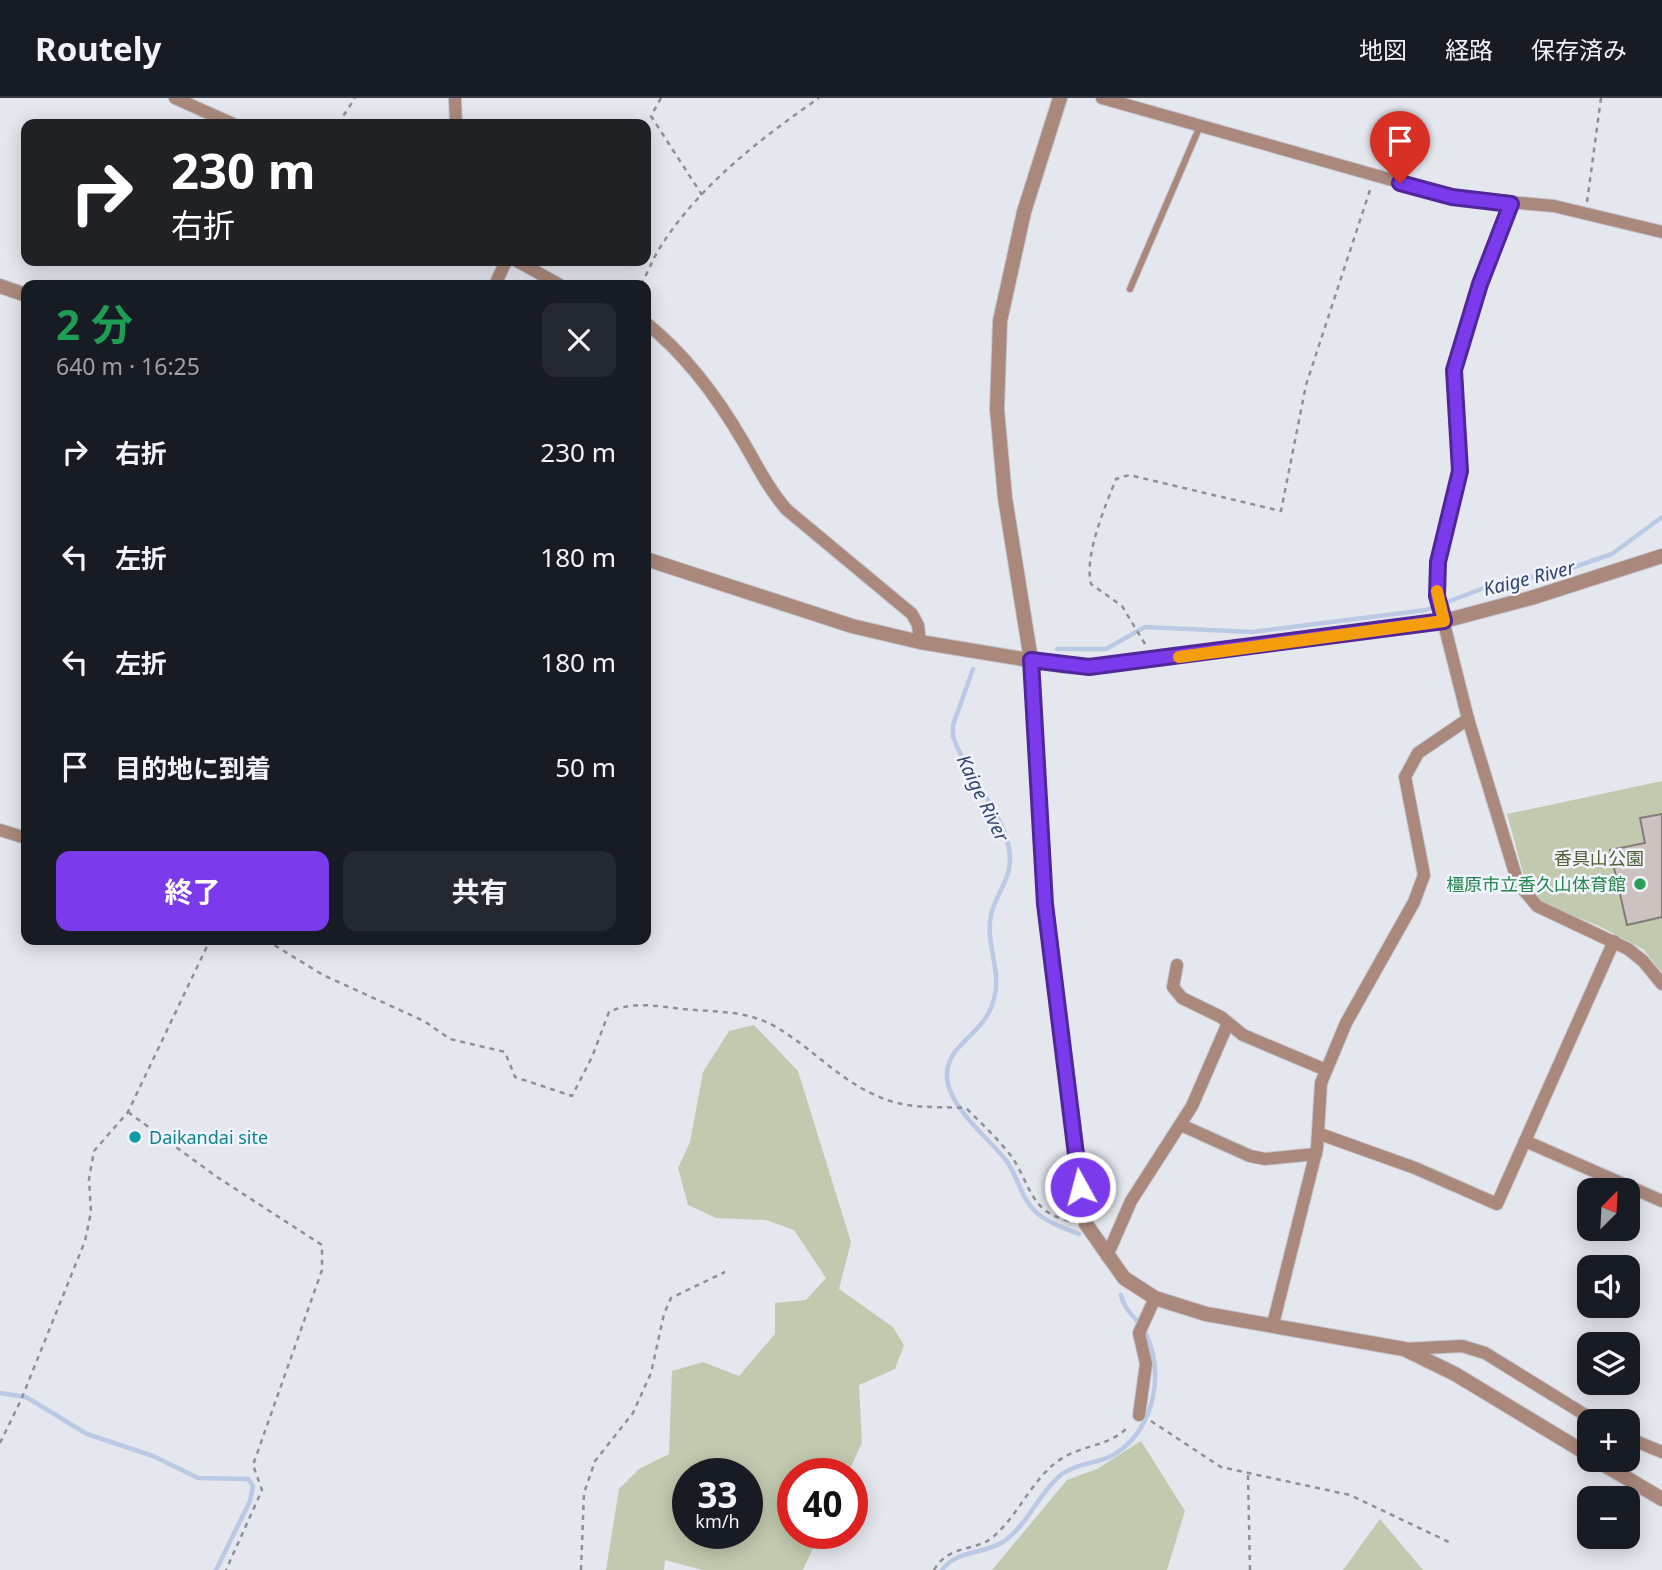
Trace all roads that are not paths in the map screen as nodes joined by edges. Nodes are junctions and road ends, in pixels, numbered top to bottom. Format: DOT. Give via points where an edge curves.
graph roads {
  1 [pos="175,98"];
  2 [pos="1060,98"];
  3 [pos="1102,98"];
  4 [pos="455,100"];
  5 [pos="222,119"];
  6 [pos="456,119"];
  7 [pos="1200,126"];
  8 [pos="1511,204"];
  9 [pos="1662,232"];
  10 [pos="526,266"];
  11 [pos="551,280"];
  12 [pos="0,286"];
  13 [pos="1130,289"];
  14 [pos="21,293"];
  15 [pos="651,328"];
  16 [pos="1662,556"];
  17 [pos="651,561"];
  18 [pos="1444,621"];
  19 [pos="920,642"];
  20 [pos="1031,660"];
  21 [pos="1468,719"];
  22 [pos="0,830"];
  23 [pos="21,836"];
  24 [pos="1614,941"];
  25 [pos="1177,965"];
  26 [pos="1662,984"];
  27 [pos="1228,1023"];
  28 [pos="1326,1070"];
  29 [pos="1181,1125"];
  30 [pos="1320,1134"];
  31 [pos="1525,1141"];
  32 [pos="1316,1154"];
  33 [pos="1662,1200"];
  34 [pos="1107,1256"];
  35 [pos="1155,1298"];
  36 [pos="1273,1324"];
  37 [pos="1404,1349"];
  38 [pos="1577,1410"];
  39 [pos="1139,1415"];
  40 [pos="1640,1443"];
  41 [pos="1577,1448"];
  42 [pos="1662,1452"];
  43 [pos="1616,1472"];
  44 [pos="1662,1499"];
  1 -- 5 [label="street"];
  2 -- 20 [label="street" via="1024,212 1000,321 1000,447"];
  3 -- 7 [label="street"];
  4 -- 6 [label="street"];
  7 -- 8 [label="street" via="1452,197"];
  7 -- 13 [label="lane"];
  8 -- 9 [label="street" via="1554,206"];
  8 -- 18 [label="street" via="1454,370 1460,471 1438,562 1437,596"];
  10 -- 11 [label="street"];
  12 -- 14 [label="street"];
  15 -- 19 [label="street" via="696,375 743,441 773,495 912,614"];
  16 -- 18 [label="street"];
  17 -- 19 [label="street" via="852,626"];
  18 -- 20 [label="street" via="1089,667"];
  18 -- 21 [label="street"];
  19 -- 20 [label="street"];
  20 -- 34 [label="street" via="1045,904 1086,1224"];
  21 -- 24 [label="street" via="1518,883 1537,906"];
  21 -- 28 [label="street" via="1418,753 1405,777 1423,861 1420,888 1346,1023"];
  22 -- 23 [label="street"];
  24 -- 26 [label="street" via="1643,961"];
  24 -- 31 [label="street"];
  25 -- 27 [label="street" via="1176,993"];
  27 -- 28 [label="street" via="1244,1035"];
  27 -- 29 [label="street"];
  28 -- 30 [label="street" via="1319,1096"];
  29 -- 32 [label="street" via="1258,1157"];
  29 -- 34 [label="street" via="1131,1201"];
  30 -- 31 [label="street" via="1415,1168 1496,1204"];
  30 -- 32 [label="street"];
  31 -- 33 [label="street"];
  32 -- 36 [label="street"];
  34 -- 35 [label="street" via="1124,1278"];
  35 -- 36 [label="street" via="1206,1314"];
  35 -- 39 [label="street" via="1142,1327 1146,1364"];
  36 -- 37 [label="street"];
  37 -- 38 [label="street" via="1462,1346 1485,1353"];
  37 -- 41 [label="street"];
  40 -- 42 [label="street"];
  43 -- 44 [label="street"];
}
